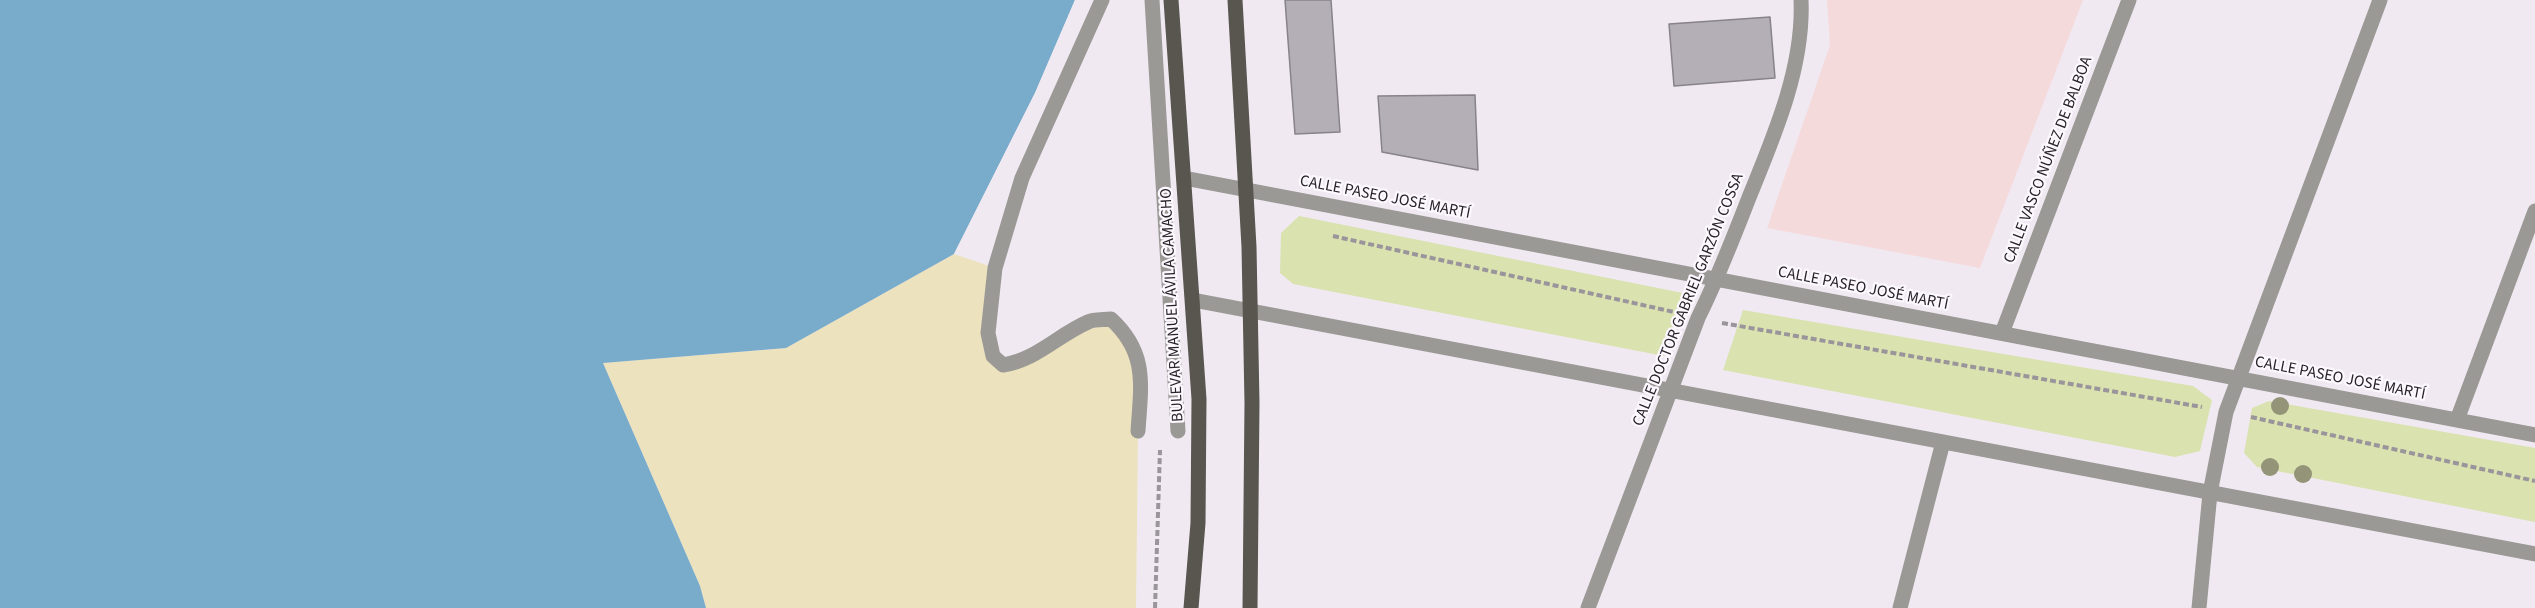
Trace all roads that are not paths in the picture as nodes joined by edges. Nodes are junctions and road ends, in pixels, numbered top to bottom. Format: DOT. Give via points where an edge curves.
graph roads {
  1 [pos="1102,0"];
  2 [pos="1152,0"];
  3 [pos="1171,0"];
  4 [pos="1235,0"];
  5 [pos="1801,0"];
  6 [pos="2129,0"];
  7 [pos="2380,0"];
  8 [pos="1184,178"];
  9 [pos="1246,190"];
  10 [pos="2535,210"];
  11 [pos="1717,279"];
  12 [pos="1193,300"];
  13 [pos="1249,310"];
  14 [pos="2002,333"];
  15 [pos="2238,378"];
  16 [pos="1670,390"];
  17 [pos="2457,420"];
  18 [pos="1138,431"];
  19 [pos="1178,431"];
  20 [pos="2535,435"];
  21 [pos="1942,442"];
  22 [pos="2210,493"];
  23 [pos="2535,554"];
  24 [pos="1191,608"];
  25 [pos="1250,608"];
  26 [pos="1588,608"];
  27 [pos="1900,608"];
  28 [pos="2199,608"];
  1 -- 18 [label="street" via="1022,178 995,268 988,333 993,356 1004,365 1037,354 1090,321 1111,319 1135,348 1141,383"];
  2 -- 19 [label="street"];
  3 -- 8 [label="main road, BULEVAR MANUEL ÁVILA CAMACHO"];
  4 -- 9 [label="main road"];
  5 -- 11 [label="street, CALLE DOCTOR GABRIEL GARZÓN COSSA" via="1797,57 1768,152"];
  6 -- 14 [label="street, CALLE VASCO NÚÑEZ DE BALBOA"];
  7 -- 15 [label="street"];
  8 -- 9 [label="street, CALLE PASEO JOSÉ MARTÍ"];
  8 -- 12 [label="main road, BULEVAR MANUEL ÁVILA CAMACHO"];
  9 -- 11 [label="street, CALLE PASEO JOSÉ MARTÍ"];
  9 -- 13 [label="main road"];
  10 -- 17 [label="street"];
  11 -- 14 [label="street, CALLE PASEO JOSÉ MARTÍ"];
  11 -- 16 [label="street, CALLE DOCTOR GABRIEL GARZÓN COSSA"];
  12 -- 13 [label="street"];
  12 -- 24 [label="main road, BULEVAR MANUEL ÁVILA CAMACHO" via="1199,433 1198,523"];
  13 -- 16 [label="street"];
  13 -- 25 [label="main road"];
  14 -- 15 [label="street, CALLE PASEO JOSÉ MARTÍ"];
  15 -- 17 [label="street, CALLE PASEO JOSÉ MARTÍ"];
  15 -- 22 [label="street" via="2226,412"];
  16 -- 21 [label="street"];
  16 -- 26 [label="street, CALLE DOCTOR GABRIEL GARZÓN COSSA"];
  17 -- 20 [label="street, CALLE PASEO JOSÉ MARTÍ"];
  21 -- 22 [label="street"];
  21 -- 27 [label="street"];
  22 -- 23 [label="street"];
  22 -- 28 [label="street"];
}
